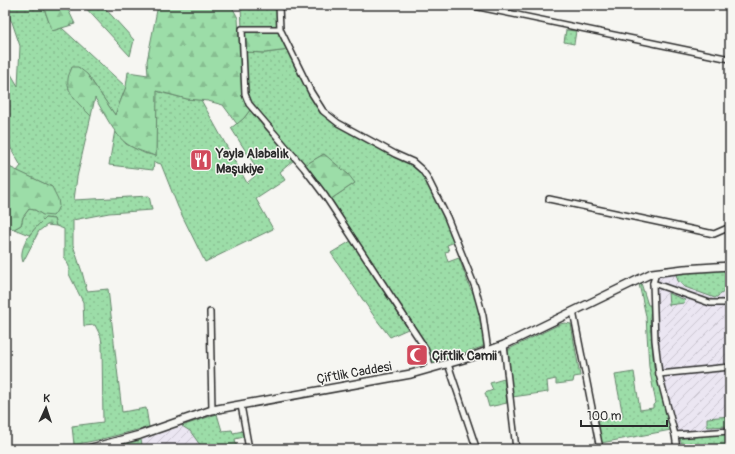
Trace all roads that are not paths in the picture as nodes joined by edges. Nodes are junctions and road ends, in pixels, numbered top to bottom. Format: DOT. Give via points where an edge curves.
graph roads {
  1 [pos="279,5"];
  2 [pos="470,5"];
  3 [pos="280,29"];
  4 [pos="730,59"];
  5 [pos="549,199"];
  6 [pos="730,227"];
  7 [pos="730,266"];
  8 [pos="656,273"];
  9 [pos="653,282"];
  10 [pos="730,303"];
  11 [pos="573,311"];
  12 [pos="210,312"];
  13 [pos="504,345"];
  14 [pos="488,351"];
  15 [pos="448,364"];
  16 [pos="730,368"];
  17 [pos="431,369"];
  18 [pos="659,374"];
  19 [pos="241,405"];
  20 [pos="212,410"];
  21 [pos="730,431"];
  22 [pos="674,435"];
  23 [pos="476,448"];
  24 [pos="88,449"];
  25 [pos="250,449"];
  26 [pos="516,449"];
  27 [pos="600,449"];
  28 [pos="677,449"];
  1 -- 3 [label="street"];
  2 -- 4 [label="street"];
  3 -- 14 [label="street" via="311,92 324,111 338,123 413,162 425,172 447,217 475,287 483,316"];
  3 -- 17 [label="street" via="242,29 246,99 325,196 424,348"];
  5 -- 6 [label="street" via="714,234"];
  7 -- 8 [label="street, Çiftlik Caddesi"];
  8 -- 9 [label="street"];
  8 -- 11 [label="street, Çiftlik Caddesi"];
  9 -- 10 [label="street" via="710,303"];
  9 -- 18 [label="street"];
  11 -- 13 [label="street, Çiftlik Caddesi"];
  11 -- 27 [label="street"];
  12 -- 20 [label="street"];
  13 -- 14 [label="street, Çiftlik Caddesi"];
  13 -- 26 [label="street"];
  14 -- 15 [label="street, Çiftlik Caddesi"];
  15 -- 17 [label="street, Çiftlik Caddesi"];
  15 -- 23 [label="street"];
  16 -- 18 [label="street"];
  17 -- 19 [label="street, Çiftlik Caddesi"];
  18 -- 22 [label="street"];
  19 -- 20 [label="street, Çiftlik Caddesi"];
  19 -- 25 [label="street"];
  20 -- 24 [label="street, Çiftlik Caddesi" via="140,435"];
  21 -- 22 [label="street"];
  22 -- 28 [label="street"];
}
